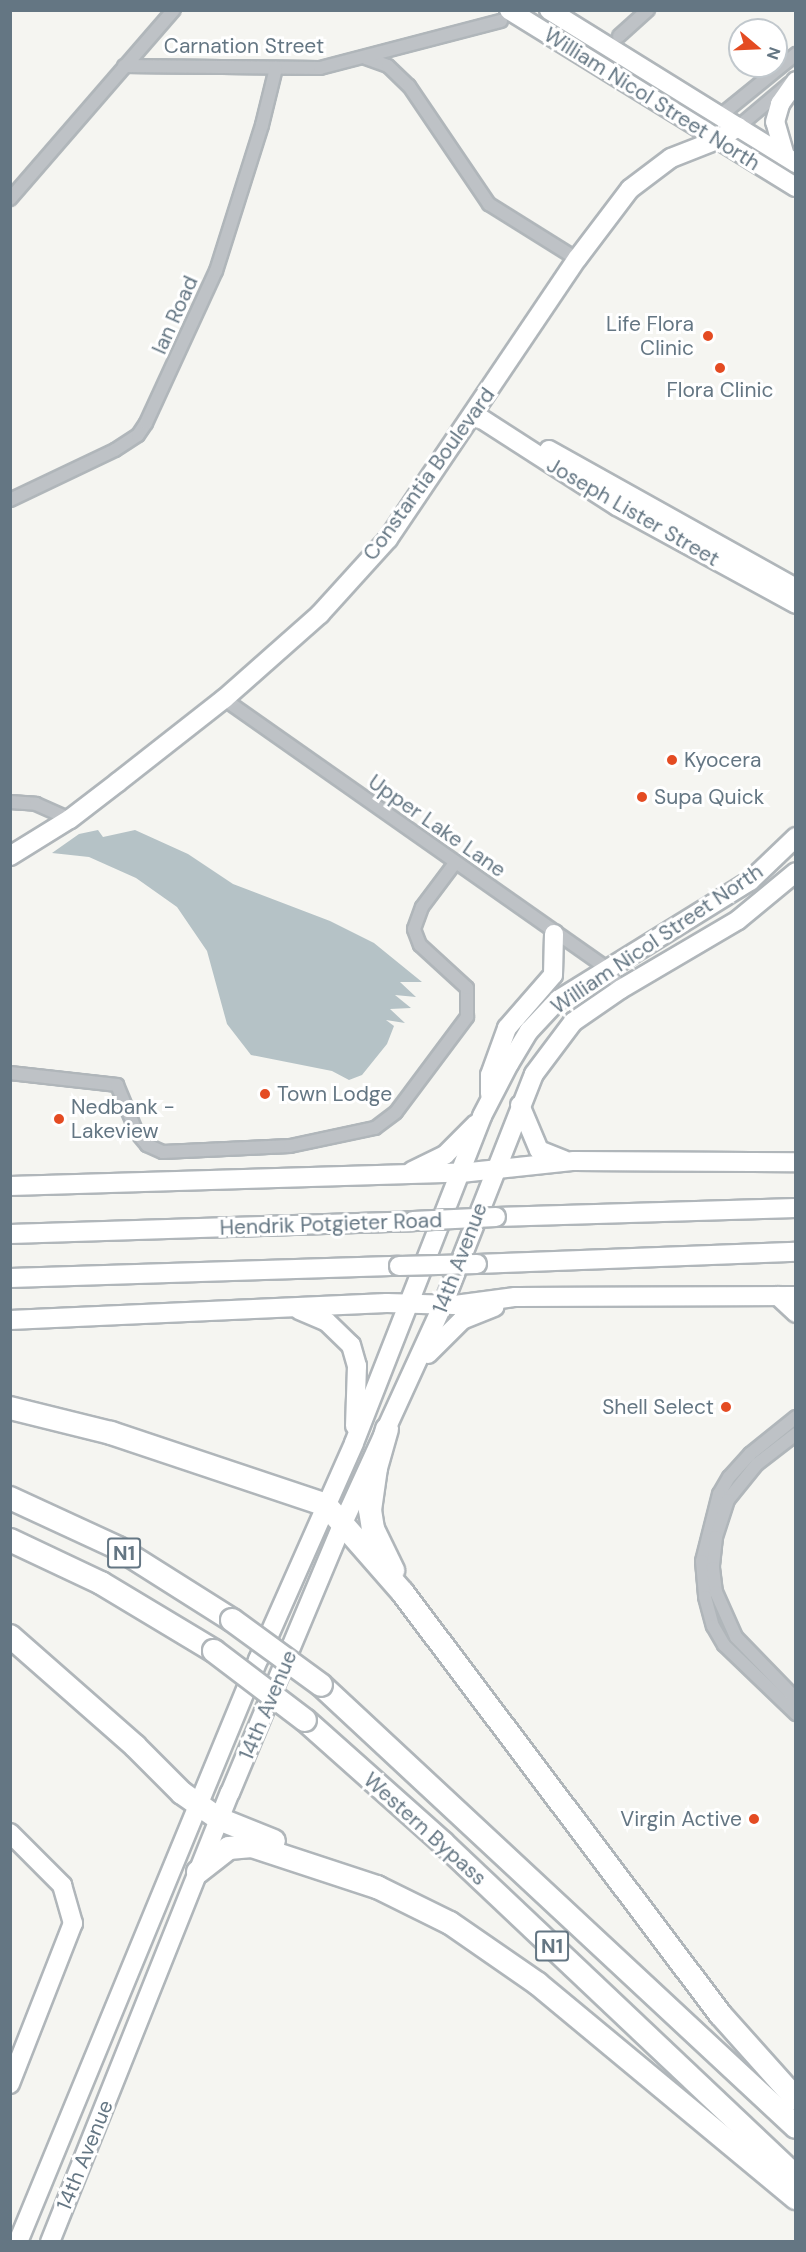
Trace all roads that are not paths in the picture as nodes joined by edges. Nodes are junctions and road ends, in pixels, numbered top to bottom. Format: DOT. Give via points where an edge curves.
graph roads {
  1 [pos="174,10"];
  2 [pos="549,10"];
  3 [pos="648,10"];
  4 [pos="505,16"];
  5 [pos="619,36"];
  6 [pos="795,54"];
  7 [pos="366,57"];
  8 [pos="124,66"];
  9 [pos="276,68"];
  10 [pos="795,80"];
  11 [pos="721,115"];
  12 [pos="738,127"];
  13 [pos="706,139"];
  14 [pos="790,160"];
  15 [pos="795,188"];
  16 [pos="10,199"];
  17 [pos="577,259"];
  18 [pos="477,409"];
  19 [pos="10,500"];
  20 [pos="795,588"];
  21 [pos="795,604"];
  22 [pos="224,699"];
  23 [pos="10,802"];
  24 [pos="70,819"];
  25 [pos="795,837"];
  26 [pos="10,856"];
  27 [pos="455,863"];
  28 [pos="795,872"];
  29 [pos="554,934"];
  30 [pos="607,968"];
  31 [pos="621,989"];
  32 [pos="10,1073"];
  33 [pos="491,1098"];
  34 [pos="520,1105"];
  35 [pos="482,1116"];
  36 [pos="574,1161"];
  37 [pos="795,1162"];
  38 [pos="495,1171"];
  39 [pos="461,1173"];
  40 [pos="405,1174"];
  41 [pos="10,1186"];
  42 [pos="786,1208"];
  43 [pos="10,1234"];
  44 [pos="787,1252"];
  45 [pos="10,1278"];
  46 [pos="787,1296"];
  47 [pos="515,1297"];
  48 [pos="405,1305"];
  49 [pos="443,1305"];
  50 [pos="290,1307"];
  51 [pos="795,1313"];
  52 [pos="10,1320"];
  53 [pos="409,1381"];
  54 [pos="10,1407"];
  55 [pos="795,1417"];
  56 [pos="387,1430"];
  57 [pos="795,1434"];
  58 [pos="354,1443"];
  59 [pos="10,1498"];
  60 [pos="326,1505"];
  61 [pos="344,1523"];
  62 [pos="10,1540"];
  63 [pos="403,1593"];
  64 [pos="10,1636"];
  65 [pos="795,1699"];
  66 [pos="795,1714"];
  67 [pos="198,1805"];
  68 [pos="219,1819"];
  69 [pos="10,1833"];
  70 [pos="331,1870"];
  71 [pos="198,1872"];
  72 [pos="10,2084"];
  73 [pos="795,2099"];
  74 [pos="795,2127"];
  75 [pos="795,2177"];
  76 [pos="795,2198"];
  77 [pos="53,2237"];
  78 [pos="18,2241"];
  1 -- 8 [label="street"];
  2 -- 11 [label="main road, William Nicol Street North"];
  3 -- 5 [label="street"];
  4 -- 7 [label="street, Carnation Street"];
  4 -- 13 [label="main road, William Nicol Street North"];
  6 -- 11 [label="street"];
  7 -- 9 [label="street, Carnation Street" via="320,68"];
  7 -- 17 [label="street" via="388,66 409,86 489,204"];
  8 -- 9 [label="street, Carnation Street"];
  8 -- 16 [label="street"];
  9 -- 19 [label="street, Ian Road" via="216,271 147,423 138,435 115,450"];
  10 -- 12 [label="street"];
  10 -- 14 [label="main road" via="780,104 775,122 777,140"];
  11 -- 12 [label="main road, William Nicol Street North"];
  11 -- 13 [label="main road, Constantia Boulevard"];
  12 -- 13 [label="main road, Constantia Boulevard"];
  12 -- 14 [label="main road, William Nicol Street North"];
  13 -- 15 [label="main road, William Nicol Street North"];
  13 -- 17 [label="main road, Constantia Boulevard" via="671,158 630,189"];
  17 -- 18 [label="main road, Constantia Boulevard"];
  18 -- 20 [label="main road, Joseph Lister Street"];
  18 -- 21 [label="main road, Joseph Lister Street" via="617,506"];
  18 -- 22 [label="main road, Constantia Boulevard" via="388,539 320,614"];
  22 -- 24 [label="main road, Constantia Boulevard"];
  22 -- 27 [label="street, Upper Lake Lane"];
  23 -- 24 [label="street" via="36,804"];
  24 -- 26 [label="main road, Constantia Boulevard"];
  25 -- 30 [label="main road, William Nicol Street North" via="750,881"];
  27 -- 29 [label="street, Upper Lake Lane"];
  27 -- 32 [label="street" via="422,907 414,928 420,945 467,988 466,1017 396,1112 375,1128 290,1146 163,1152 147,1145 137,1133 117,1085"];
  28 -- 31 [label="main road, William Nicol Street North" via="738,920"];
  29 -- 30 [label="street, Upper Lake Lane"];
  29 -- 33 [label="main road" via="553,975 507,1028 490,1075"];
  30 -- 31 [label="street, Upper Lake Lane"];
  30 -- 33 [label="main road, William Nicol Street North" via="558,1000 543,1015 529,1031"];
  31 -- 34 [label="main road, William Nicol Street North" via="573,1022 553,1045"];
  33 -- 35 [label="main road, William Nicol Street North"];
  34 -- 36 [label="main road" via="539,1149 548,1156"];
  34 -- 38 [label="main road, William Nicol Street North"];
  35 -- 39 [label="main road, William Nicol Street North"];
  35 -- 40 [label="main road" via="445,1155"];
  36 -- 37 [label="main road"];
  36 -- 38 [label="main road"];
  38 -- 39 [label="main road"];
  38 -- 49 [label="main road, 14th Avenue"];
  39 -- 40 [label="main road"];
  39 -- 48 [label="main road, 14th Avenue"];
  40 -- 41 [label="main road"];
  42 -- 43 [label="main road, Hendrik Potgieter Road, bridge"];
  44 -- 45 [label="main road, Hendrik Potgieter Road, bridge"];
  46 -- 47 [label="main road"];
  46 -- 51 [label="main road"];
  47 -- 49 [label="main road"];
  47 -- 53 [label="main road" via="462,1320 439,1340"];
  48 -- 49 [label="main road"];
  48 -- 50 [label="main road"];
  48 -- 58 [label="main road, 14th Avenue"];
  49 -- 53 [label="main road, 14th Avenue"];
  50 -- 52 [label="main road"];
  50 -- 58 [label="main road" via="327,1322 351,1345 357,1366"];
  53 -- 56 [label="main road, 14th Avenue"];
  54 -- 60 [label="highway" via="111,1433"];
  55 -- 66 [label="street" via="750,1454 718,1494 702,1561 705,1597 713,1626 724,1645"];
  56 -- 61 [label="main road, 14th Avenue"];
  56 -- 63 [label="highway" via="370,1510 374,1529"];
  57 -- 65 [label="street" via="757,1464 728,1500 716,1537 713,1568 716,1592 736,1637"];
  58 -- 60 [label="main road, 14th Avenue"];
  59 -- 74 [label="highway, Western Bypass / N1, bridge" via="118,1548 232,1620 321,1685"];
  60 -- 61 [label="highway"];
  60 -- 67 [label="main road, 14th Avenue"];
  61 -- 63 [label="highway"];
  61 -- 68 [label="main road, 14th Avenue"];
  62 -- 75 [label="highway, Western Bypass / N1, bridge" via="101,1583 214,1651 304,1720 452,1851"];
  63 -- 73 [label="highway" via="720,2014"];
  64 -- 67 [label="highway"];
  67 -- 68 [label="highway"];
  67 -- 78 [label="main road, 14th Avenue"];
  68 -- 70 [label="highway" via="298,1850"];
  68 -- 71 [label="main road, 14th Avenue"];
  69 -- 72 [label="main road" via="62,1885 73,1923"];
  70 -- 71 [label="highway" via="240,1846 224,1851"];
  70 -- 76 [label="highway" via="412,1902 504,1958"];
  71 -- 77 [label="main road, 14th Avenue"];
}
